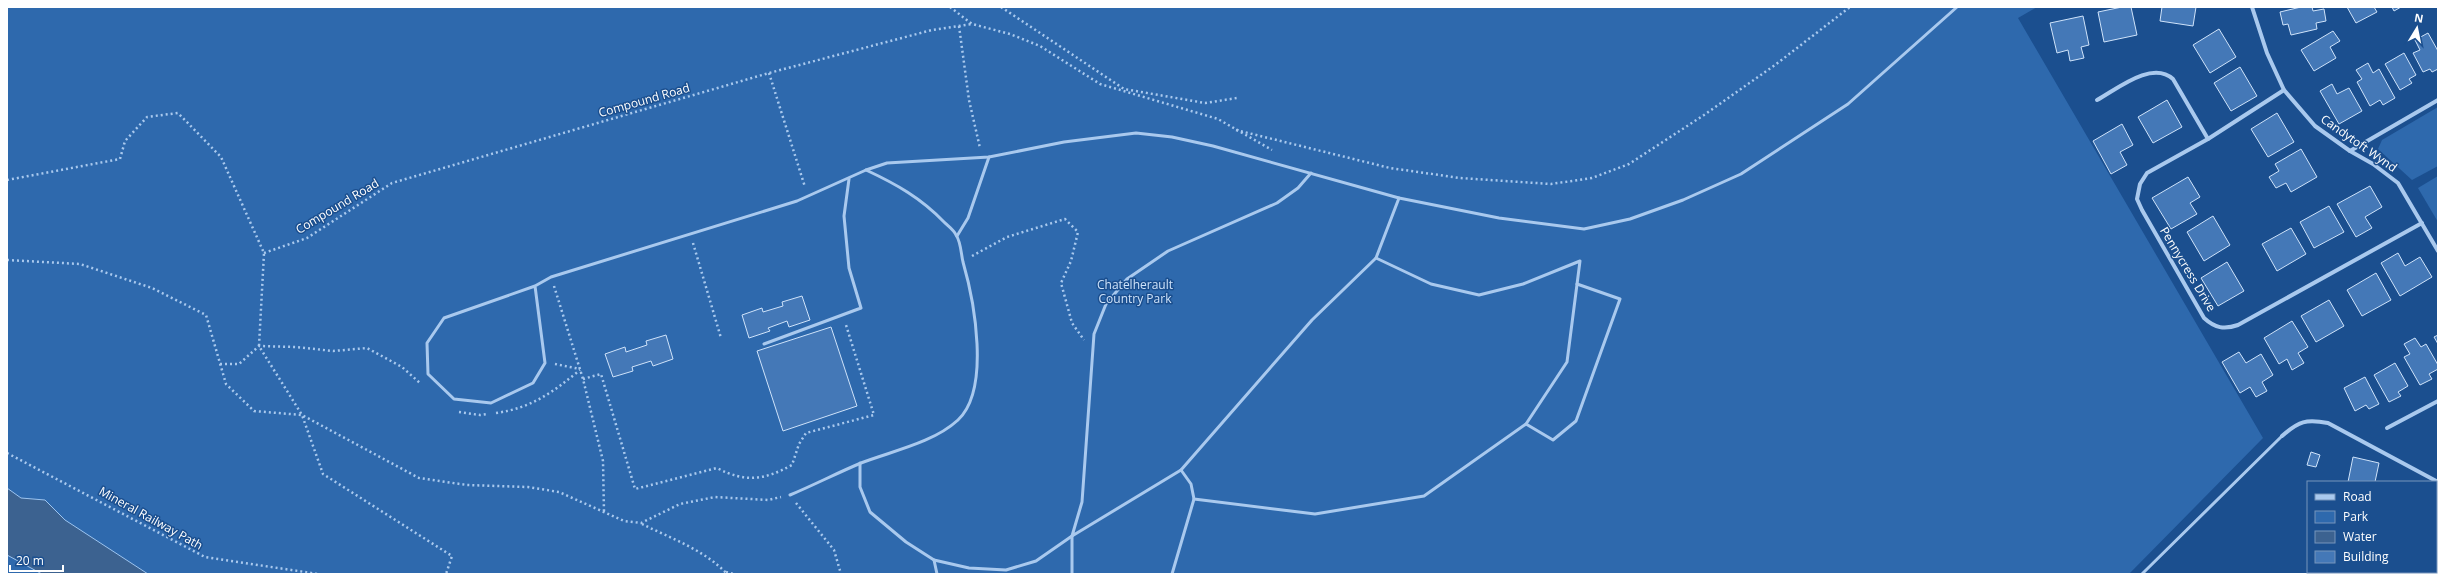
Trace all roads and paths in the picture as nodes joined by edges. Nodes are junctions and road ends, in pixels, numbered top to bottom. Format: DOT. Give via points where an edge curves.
graph roads {
  1 [pos="950,7"];
  2 [pos="1001,7"];
  3 [pos="1850,7"];
  4 [pos="1957,7"];
  5 [pos="2252,7"];
  6 [pos="972,24"];
  7 [pos="960,26"];
  8 [pos="769,73"];
  9 [pos="2284,90"];
  10 [pos="1237,98"];
  11 [pos="2097,100"];
  12 [pos="2438,100"];
  13 [pos="2208,140"];
  14 [pos="980,151"];
  15 [pos="2350,151"];
  16 [pos="989,157"];
  17 [pos="866,170"];
  18 [pos="1311,173"];
  19 [pos="801,176"];
  20 [pos="850,179"];
  21 [pos="7,180"];
  22 [pos="1399,198"];
  23 [pos="2422,224"];
  24 [pos="690,233"];
  25 [pos="957,236"];
  26 [pos="2436,244"];
  27 [pos="2438,252"];
  28 [pos="264,253"];
  29 [pos="1376,258"];
  30 [pos="7,260"];
  31 [pos="963,261"];
  32 [pos="551,277"];
  33 [pos="1577,284"];
  34 [pos="535,286"];
  35 [pos="842,315"];
  36 [pos="722,338"];
  37 [pos="764,344"];
  38 [pos="259,346"];
  39 [pos="1092,352"];
  40 [pos="545,362"];
  41 [pos="220,364"];
  42 [pos="580,370"];
  43 [pos="583,379"];
  44 [pos="424,386"];
  45 [pos="2438,401"];
  46 [pos="452,410"];
  47 [pos="302,415"];
  48 [pos="1526,424"];
  49 [pos="2388,428"];
  50 [pos="2282,436"];
  51 [pos="7,453"];
  52 [pos="860,463"];
  53 [pos="1181,470"];
  54 [pos="2436,481"];
  55 [pos="790,495"];
  56 [pos="1194,499"];
  57 [pos="604,512"];
  58 [pos="641,523"];
  59 [pos="1072,536"];
  60 [pos="934,560"];
  61 [pos="726,573"];
  62 [pos="318,574"];
  63 [pos="446,574"];
  64 [pos="734,574"];
  65 [pos="841,574"];
  66 [pos="937,574"];
  67 [pos="1072,574"];
  68 [pos="1172,574"];
  69 [pos="2142,574"];
  1 -- 6 [label="path"];
  2 -- 10 [label="path" via="1124,89 1205,103"];
  3 -- 6 [label="path" via="1775,65 1629,164 1592,178 1551,184 1460,178 1390,168 1236,130 1218,120 1100,84 1040,46 1010,34"];
  4 -- 22 [label="lane" via="1848,104 1803,135 1741,174 1683,200 1630,219 1584,229 1499,218"];
  5 -- 9 [label="street, Candytoft Wynd" via="2267,53"];
  6 -- 7 [label="path, Compound Road"];
  7 -- 8 [label="path, Compound Road" via="932,30"];
  7 -- 14 [label="path" via="969,100"];
  8 -- 19 [label="path"];
  8 -- 28 [label="path, Compound Road" via="392,184 307,238"];
  9 -- 13 [label="street, Pennycress Drive"];
  9 -- 15 [label="street, Candytoft Wynd" via="2316,126"];
  11 -- 13 [label="street" via="2148,72 2168,74"];
  12 -- 15 [label="street"];
  13 -- 23 [label="street, Pennycress Drive" via="2148,173 2140,184 2137,199 2204,318 2213,326 2227,329 2238,325"];
  15 -- 23 [label="street, Candytoft Wynd" via="2398,183"];
  16 -- 17 [label="lane" via="887,164"];
  16 -- 18 [label="lane" via="1064,142 1136,133 1214,146"];
  16 -- 25 [label="lane" via="968,218"];
  17 -- 20 [label="lane"];
  17 -- 25 [label="lane" via="903,188 929,207"];
  18 -- 22 [label="lane"];
  18 -- 39 [label="lane" via="1298,188 1277,203 1168,250 1127,278 1106,304 1094,334"];
  20 -- 24 [label="lane" via="797,201"];
  20 -- 35 [label="lane" via="844,216 848,268 861,308"];
  21 -- 28 [label="path" via="120,160 125,142 147,117 178,113 221,157"];
  22 -- 29 [label="lane"];
  23 -- 26 [label="street, Candytoft Wynd"];
  24 -- 32 [label="lane"];
  24 -- 36 [label="path"];
  25 -- 31 [label="lane"];
  26 -- 27 [label="street, Candytoft Wynd"];
  28 -- 38 [label="path"];
  29 -- 33 [label="lane" via="1431,284 1479,295 1523,284 1580,261"];
  29 -- 53 [label="lane" via="1312,320"];
  30 -- 41 [label="path" via="80,264 152,288 206,315"];
  31 -- 39 [label="path" via="1008,237 1065,219 1078,232 1061,283 1072,323"];
  31 -- 52 [label="lane" via="974,304 977,332 974,382 959,419 942,432"];
  32 -- 34 [label="lane"];
  32 -- 42 [label="path"];
  33 -- 48 [label="lane" via="1567,362"];
  33 -- 48 [label="lane" via="1620,299 1576,421 1552,440"];
  34 -- 40 [label="lane"];
  34 -- 40 [label="lane" via="444,318 427,344 428,374 454,399 490,403 533,383"];
  35 -- 37 [label="lane"];
  35 -- 43 [label="path" via="874,414 806,433 799,444 792,465 772,476 750,479 717,468 635,489 601,374"];
  38 -- 41 [label="path" via="239,364"];
  38 -- 44 [label="path" via="296,346 334,351 367,348 402,367"];
  38 -- 47 [label="path"];
  39 -- 59 [label="lane" via="1082,502"];
  40 -- 42 [label="path"];
  41 -- 47 [label="path" via="226,384 254,411"];
  42 -- 43 [label="path"];
  42 -- 46 [label="path" via="558,388 520,409 480,415"];
  43 -- 57 [label="path" via="603,461"];
  45 -- 49 [label="street"];
  47 -- 57 [label="path" via="419,478 468,485 528,486 559,492"];
  47 -- 63 [label="path" via="323,474 452,556"];
  48 -- 56 [label="lane" via="1424,496 1315,514"];
  50 -- 54 [label="street" via="2297,423 2312,420 2328,423"];
  50 -- 69 [label="lane"];
  51 -- 62 [label="path, Mineral Railway Path" via="204,557"];
  52 -- 55 [label="lane"];
  52 -- 60 [label="lane" via="860,487 870,512 906,542"];
  53 -- 56 [label="lane" via="1191,484"];
  53 -- 59 [label="lane"];
  55 -- 58 [label="path" via="768,500 715,497 680,504"];
  55 -- 65 [label="path" via="834,550"];
  56 -- 68 [label="lane"];
  57 -- 58 [label="path" via="624,521"];
  58 -- 61 [label="path" via="693,549"];
  59 -- 60 [label="lane" via="1036,560 1006,570 969,568"];
  59 -- 67 [label="lane"];
  60 -- 66 [label="lane"];
  61 -- 64 [label="path"];
}
